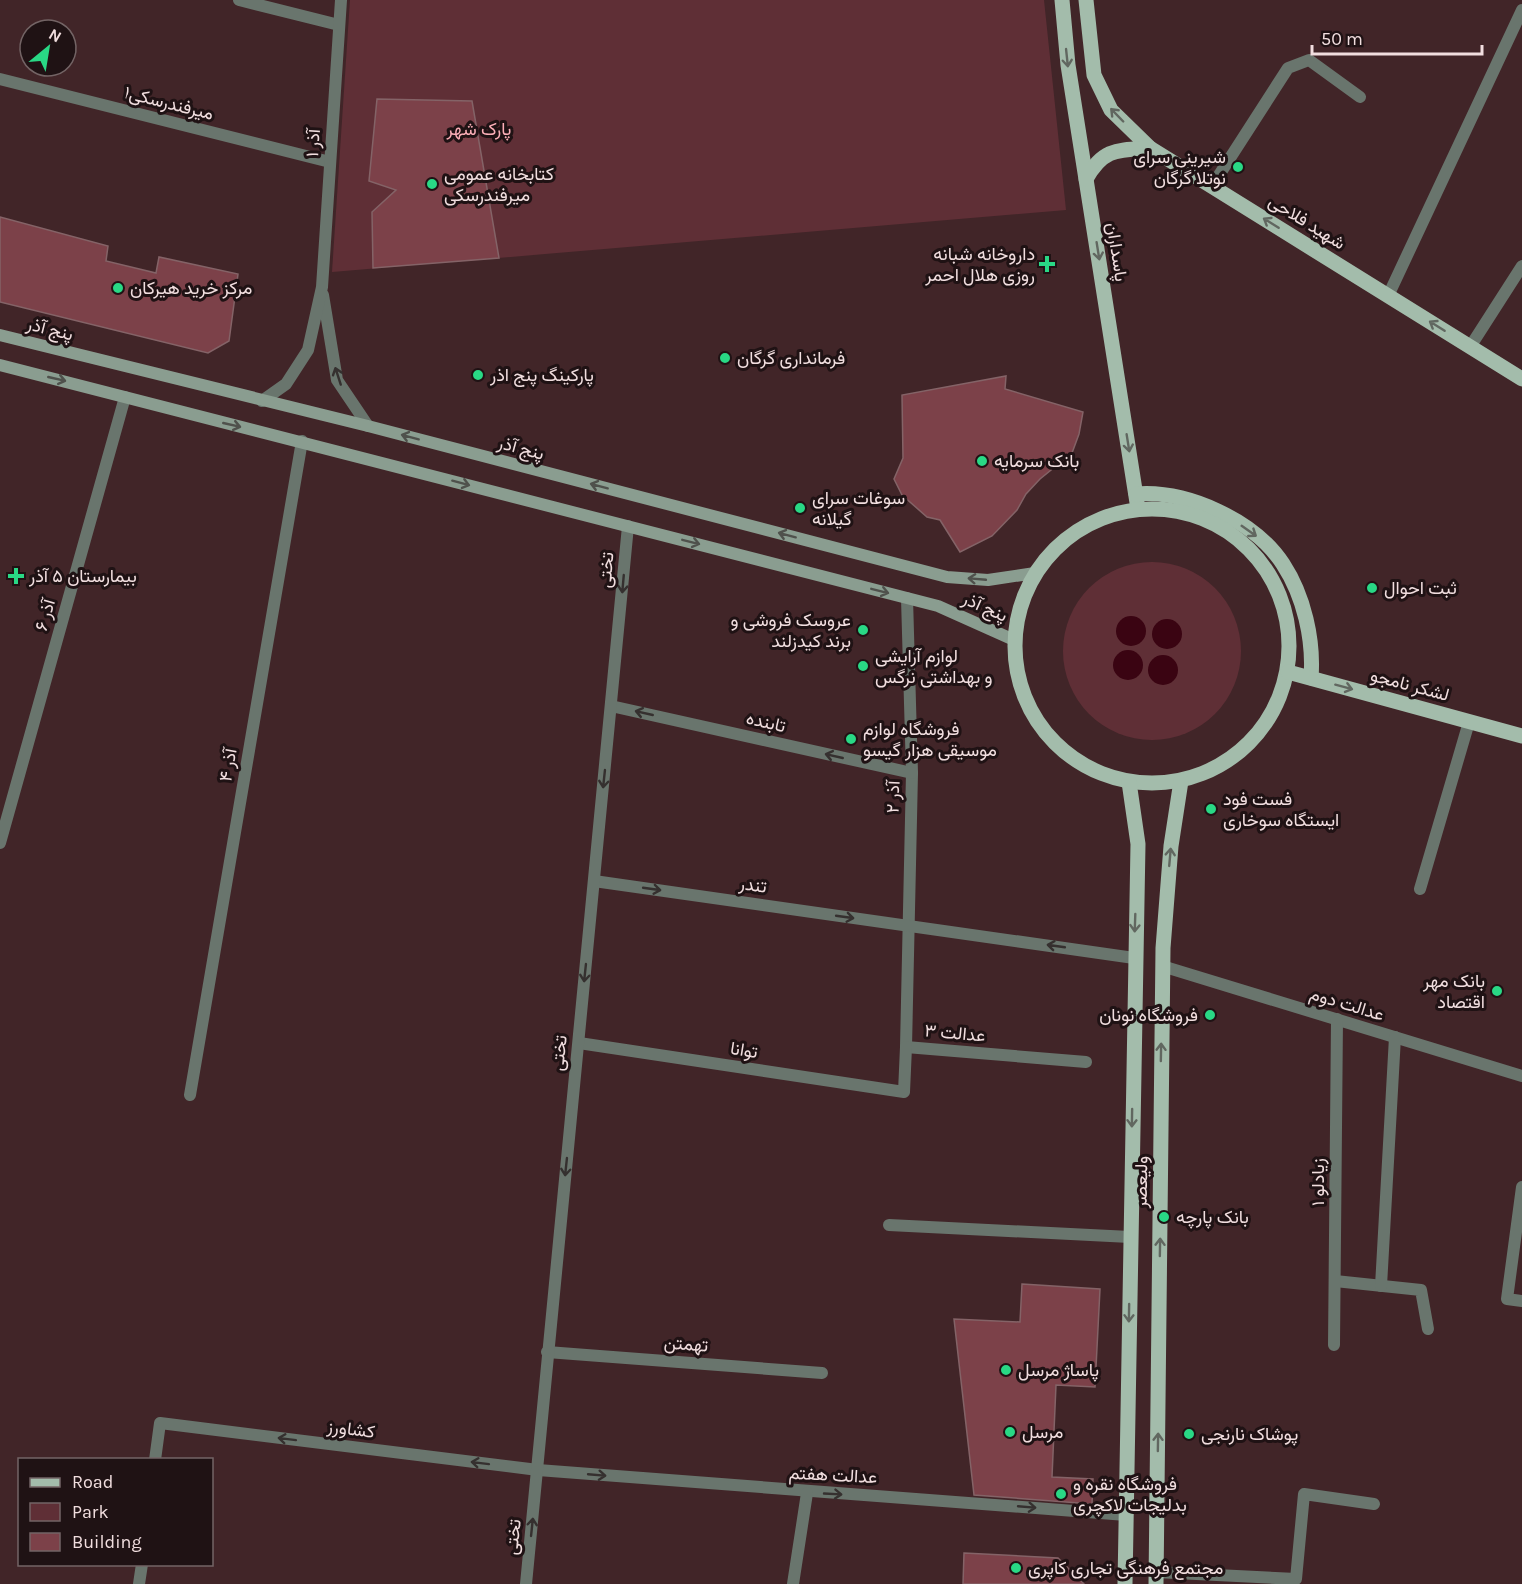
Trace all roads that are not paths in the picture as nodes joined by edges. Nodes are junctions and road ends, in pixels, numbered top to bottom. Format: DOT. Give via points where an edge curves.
graph roads {
  1 [pos="239,0"];
  2 [pos="341,0"];
  3 [pos="1062,0"];
  4 [pos="1086,0"];
  5 [pos="1522,10"];
  6 [pos="339,25"];
  7 [pos="0,79"];
  8 [pos="1360,97"];
  9 [pos="1150,148"];
  10 [pos="330,162"];
  11 [pos="1086,179"];
  12 [pos="1212,186"];
  13 [pos="1522,266"];
  14 [pos="322,287"];
  15 [pos="1388,296"];
  16 [pos="0,335"];
  17 [pos="1470,346"];
  18 [pos="0,365"];
  19 [pos="1522,379"];
  20 [pos="125,397"];
  21 [pos="262,401"];
  22 [pos="368,426"];
  23 [pos="302,441"];
  24 [pos="1137,501"];
  25 [pos="628,526"];
  26 [pos="1035,573"];
  27 [pos="908,598"];
  28 [pos="1014,640"];
  29 [pos="1288,672"];
  30 [pos="1311,678"];
  31 [pos="611,706"];
  32 [pos="1469,722"];
  33 [pos="1522,736"];
  34 [pos="912,773"];
  35 [pos="1181,781"];
  36 [pos="1130,782"];
  37 [pos="0,843"];
  38 [pos="594,881"];
  39 [pos="1420,889"];
  40 [pos="907,925"];
  41 [pos="1134,957"];
  42 [pos="1162,966"];
  43 [pos="1337,1019"];
  44 [pos="1395,1037"];
  45 [pos="579,1042"];
  46 [pos="906,1047"];
  47 [pos="1086,1062"];
  48 [pos="1522,1076"];
  49 [pos="190,1095"];
  50 [pos="1522,1187"];
  51 [pos="889,1225"];
  52 [pos="1130,1237"];
  53 [pos="1335,1281"];
  54 [pos="1381,1286"];
  55 [pos="1522,1301"];
  56 [pos="1428,1329"];
  57 [pos="1334,1345"];
  58 [pos="547,1352"];
  59 [pos="822,1373"];
  60 [pos="155,1458"];
  61 [pos="538,1470"];
  62 [pos="807,1493"];
  63 [pos="1374,1504"];
  64 [pos="1126,1515"];
  65 [pos="142,1566"];
  66 [pos="1156,1578"];
  67 [pos="139,1584"];
  68 [pos="526,1584"];
  69 [pos="794,1584"];
  70 [pos="1125,1584"];
  1 -- 6 [label="street"];
  2 -- 6 [label="street, ۱ آذر"];
  3 -- 11 [label="main road, پاسداران, one-way"];
  9 -- 4 [label="main road, شهید فلاحی, one-way" via="1111,110 1094,75"];
  5 -- 15 [label="street"];
  6 -- 10 [label="street, ۱ آذر"];
  7 -- 10 [label="street, میرفندرسکی۱"];
  8 -- 12 [label="street" via="1309,60 1288,68"];
  9 -- 11 [label="main road" via="1117,150 1105,155"];
  9 -- 12 [label="main road, شهید فلاحی"];
  10 -- 14 [label="street, ۱ آذر"];
  11 -- 24 [label="main road, پاسداران, one-way"];
  15 -- 12 [label="main road, شهید فلاحی, one-way"];
  13 -- 17 [label="street"];
  14 -- 21 [label="street" via="308,350 286,384"];
  22 -- 14 [label="street, one-way" via="337,380"];
  17 -- 15 [label="main road, شهید فلاحی, one-way"];
  16 -- 21 [label="main road, پنج آذر"];
  17 -- 19 [label="main road, شهید فلاحی"];
  18 -- 20 [label="main road, پنج آذر, one-way"];
  20 -- 23 [label="main road, پنج آذر, one-way"];
  20 -- 37 [label="street, آذر ۶"];
  21 -- 22 [label="main road, پنج آذر"];
  26 -- 22 [label="main road, پنج آذر, one-way" via="988,580 946,577"];
  23 -- 25 [label="main road, پنج آذر, one-way"];
  23 -- 49 [label="street, آذر ۴"];
  24 -- 26 [label="main road" via="1062,541"];
  24 -- 29 [label="main road" via="1206,520 1227,531 1261,562 1274,582 1286,614"];
  24 -- 30 [label="main road, one-way" via="1158,492 1223,514 1254,533 1283,563 1296,590 1311,639"];
  25 -- 27 [label="main road, پنج آذر, one-way"];
  25 -- 31 [label="street, تختی, one-way"];
  26 -- 28 [label="main road" via="1024,594"];
  27 -- 28 [label="main road, پنج آذر" via="938,606"];
  27 -- 34 [label="street, ۲ آذر"];
  28 -- 36 [label="main road" via="1020,684 1038,724 1069,755 1088,767"];
  29 -- 30 [label="main road, لشکر نامجو"];
  29 -- 35 [label="main road" via="1277,706 1245,748 1215,769"];
  30 -- 32 [label="main road, لشکر نامجو, one-way"];
  34 -- 31 [label="street, تابنده, one-way"];
  31 -- 38 [label="street, تختی, one-way"];
  32 -- 33 [label="main road, لشکر نامجو"];
  32 -- 39 [label="street"];
  34 -- 40 [label="street, ۲ آذر"];
  35 -- 36 [label="main road"];
  42 -- 35 [label="main road, ولیعصر, one-way" via="1171,846"];
  36 -- 41 [label="main road, ولیعصر, one-way" via="1138,844"];
  38 -- 40 [label="street, تندر, one-way"];
  38 -- 45 [label="street, تختی, one-way"];
  41 -- 40 [label="street, تندر, one-way"];
  40 -- 46 [label="street, عدالت ۳"];
  41 -- 52 [label="main road, ولیعصر, one-way"];
  42 -- 43 [label="street, عدالت دوم"];
  66 -- 42 [label="main road, ولیعصر, one-way"];
  43 -- 44 [label="street, عدالت دوم"];
  43 -- 53 [label="street, زیادلو ۱"];
  44 -- 48 [label="street, عدالت دوم"];
  44 -- 54 [label="street"];
  45 -- 46 [label="street, توانا" via="904,1092"];
  45 -- 58 [label="street, تختی, one-way"];
  46 -- 47 [label="street, عدالت ۳"];
  50 -- 55 [label="street" via="1507,1299"];
  51 -- 52 [label="street"];
  52 -- 64 [label="main road, ولیعصر, one-way"];
  53 -- 54 [label="street"];
  53 -- 57 [label="street, زیادلو ۱"];
  54 -- 56 [label="street" via="1421,1290"];
  58 -- 59 [label="street, تهمتن"];
  58 -- 61 [label="street, تختی"];
  61 -- 60 [label="street, کشاورز, one-way" via="160,1423"];
  61 -- 62 [label="street, عدالت هفتم, one-way"];
  68 -- 61 [label="street, تختی, one-way"];
  62 -- 64 [label="street, عدالت هفتم, one-way"];
  62 -- 69 [label="street"];
  63 -- 66 [label="street" via="1304,1494 1296,1580"];
  64 -- 70 [label="main road, ولیعصر"];
  65 -- 67 [label="street"];
}
